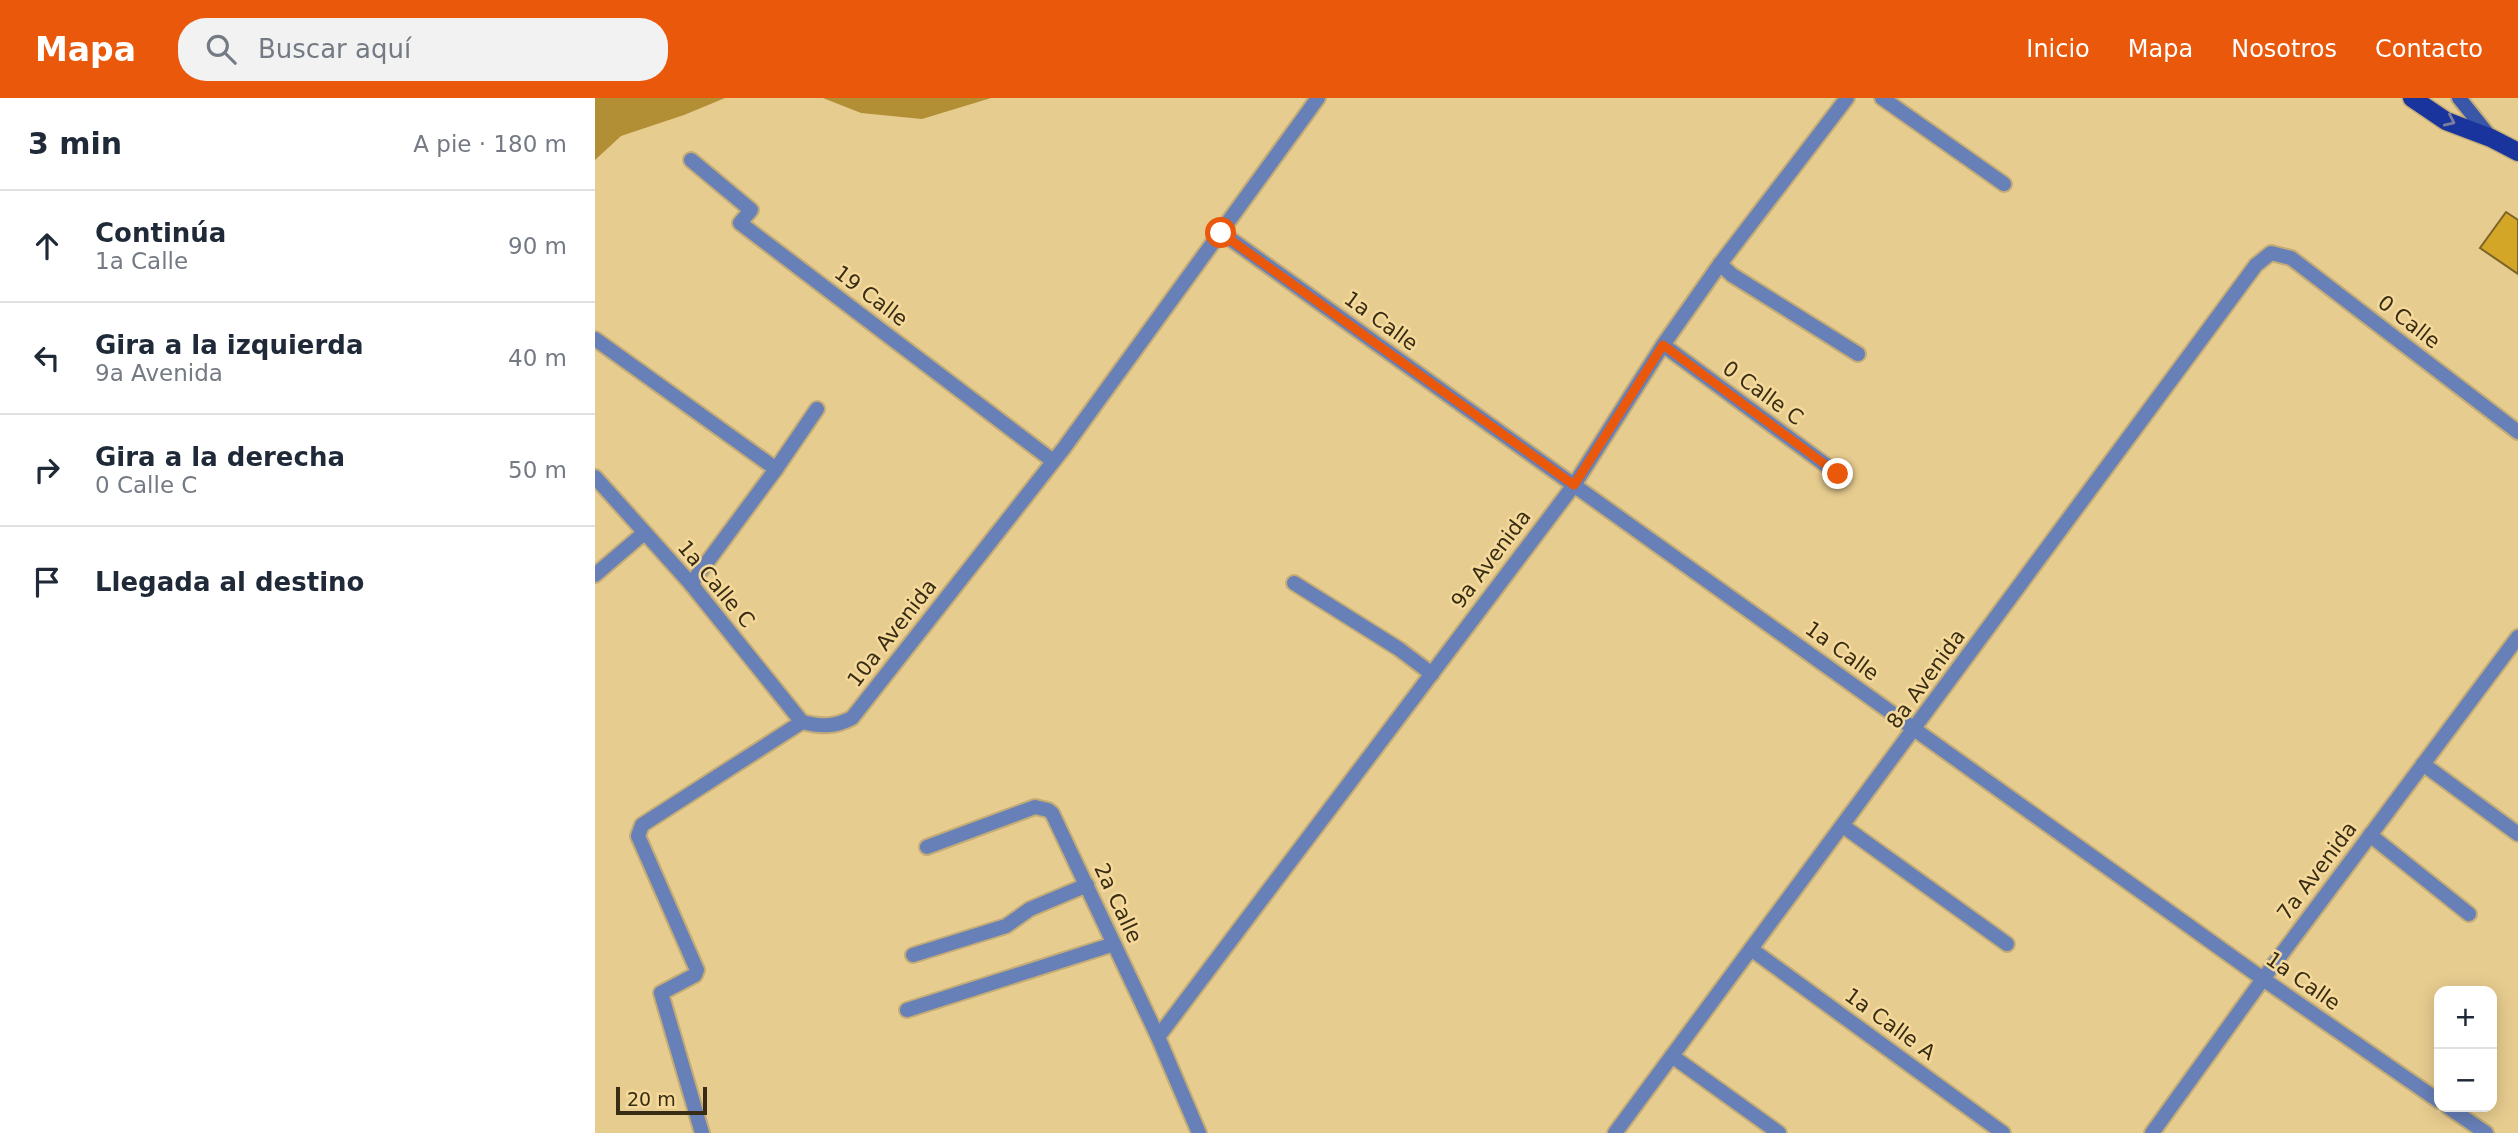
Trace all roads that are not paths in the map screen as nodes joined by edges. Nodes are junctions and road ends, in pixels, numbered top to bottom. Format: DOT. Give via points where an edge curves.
graph roads {
  1 [pos="1318,98"];
  2 [pos="1847,98"];
  3 [pos="1882,98"];
  4 [pos="2411,98"];
  5 [pos="2459,98"];
  6 [pos="2491,138"];
  7 [pos="2518,152"];
  8 [pos="691,160"];
  9 [pos="2004,184"];
  10 [pos="1221,233"];
  11 [pos="2271,253"];
  12 [pos="1720,264"];
  13 [pos="595,339"];
  14 [pos="1663,345"];
  15 [pos="1858,354"];
  16 [pos="817,409"];
  17 [pos="2518,432"];
  18 [pos="1053,461"];
  19 [pos="776,469"];
  20 [pos="1838,474"];
  21 [pos="595,477"];
  22 [pos="1574,485"];
  23 [pos="644,533"];
  24 [pos="595,575"];
  25 [pos="1294,583"];
  26 [pos="691,584"];
  27 [pos="2518,637"];
  28 [pos="1431,674"];
  29 [pos="802,722"];
  30 [pos="1915,729"];
  31 [pos="2423,764"];
  32 [pos="1843,826"];
  33 [pos="2518,834"];
  34 [pos="2370,835"];
  35 [pos="927,847"];
  36 [pos="1087,886"];
  37 [pos="2469,914"];
  38 [pos="1114,944"];
  39 [pos="2007,944"];
  40 [pos="1751,949"];
  41 [pos="913,955"];
  42 [pos="2263,979"];
  43 [pos="907,1010"];
  44 [pos="1158,1038"];
  45 [pos="1672,1056"];
  46 [pos="2434,1098"];
  47 [pos="2455,1112"];
  48 [pos="702,1133"];
  49 [pos="1199,1133"];
  50 [pos="1615,1133"];
  51 [pos="1779,1133"];
  52 [pos="2003,1133"];
  53 [pos="2152,1133"];
  54 [pos="2486,1133"];
  1 -- 10 [label="street, 10a Avenida"];
  2 -- 12 [label="street, 9a Avenida"];
  3 -- 9 [label="street"];
  4 -- 6 [label="main road, one-way" via="2446,121"];
  5 -- 6 [label="main road"];
  6 -- 7 [label="main road"];
  8 -- 18 [label="street, 19 Calle" via="751,210 740,223"];
  10 -- 18 [label="street, 10a Avenida"];
  10 -- 22 [label="street, 1a Calle"];
  11 -- 17 [label="street, 0 Calle" via="2291,258"];
  11 -- 30 [label="street, 8a Avenida" via="2256,265"];
  12 -- 14 [label="street, 9a Avenida"];
  12 -- 15 [label="street"];
  13 -- 19 [label="street"];
  14 -- 20 [label="street, 0 Calle C"];
  14 -- 22 [label="street, 9a Avenida"];
  16 -- 19 [label="street"];
  18 -- 29 [label="street, 10a Avenida" via="852,718 829,726"];
  19 -- 26 [label="street"];
  21 -- 23 [label="street, 1a Calle C"];
  22 -- 28 [label="street, 9a Avenida"];
  22 -- 30 [label="street, 1a Calle"];
  23 -- 24 [label="street"];
  23 -- 26 [label="street, 1a Calle C"];
  25 -- 28 [label="street"];
  26 -- 29 [label="street, 1a Calle C"];
  27 -- 31 [label="street, 7a Avenida"];
  28 -- 44 [label="street, 9a Avenida"];
  29 -- 48 [label="street" via="639,830 697,970 661,993"];
  30 -- 32 [label="street, 8a Avenida"];
  30 -- 42 [label="street, 1a Calle"];
  31 -- 33 [label="street"];
  31 -- 34 [label="street, 7a Avenida"];
  32 -- 39 [label="street"];
  32 -- 40 [label="street, 8a Avenida"];
  34 -- 37 [label="street"];
  34 -- 42 [label="street, 7a Avenida"];
  35 -- 36 [label="street, 2a Calle" via="1042,808 1056,818"];
  36 -- 38 [label="street, 2a Calle"];
  36 -- 41 [label="street" via="1030,909 1006,926"];
  38 -- 43 [label="street"];
  38 -- 44 [label="street, 2a Calle"];
  40 -- 45 [label="street, 8a Avenida"];
  40 -- 52 [label="street, 1a Calle A"];
  42 -- 46 [label="street, 1a Calle"];
  42 -- 53 [label="street, 7a Avenida"];
  44 -- 49 [label="street, 2a Calle"];
  45 -- 50 [label="street, 8a Avenida"];
  45 -- 51 [label="street"];
  47 -- 54 [label="street"];
}
